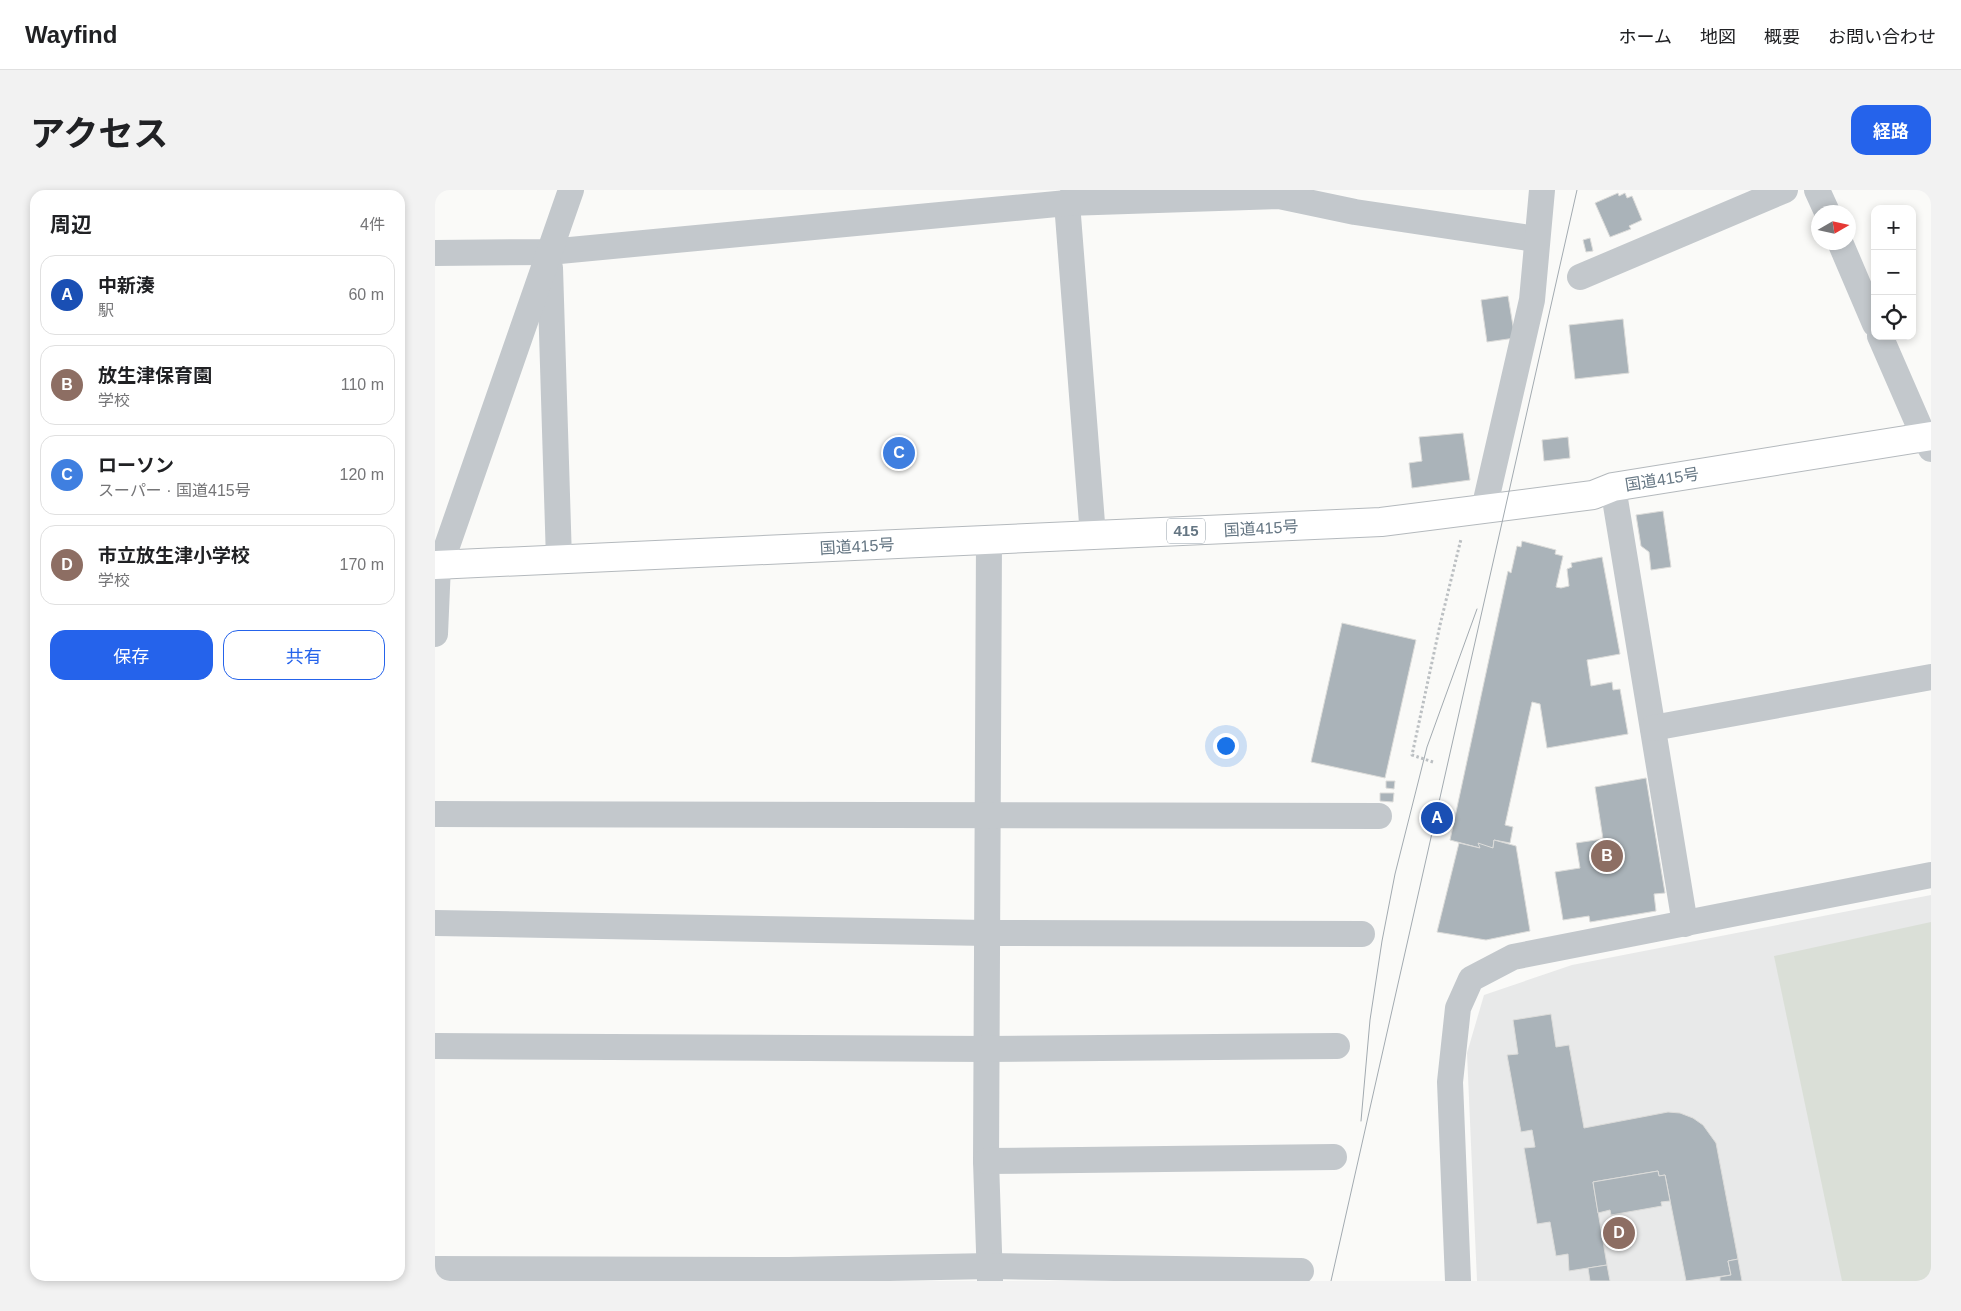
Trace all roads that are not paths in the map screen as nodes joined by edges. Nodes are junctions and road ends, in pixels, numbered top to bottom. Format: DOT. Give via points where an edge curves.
graph roads {
  1 [pos="571,190"];
  2 [pos="1542,190"];
  3 [pos="1785,190"];
  4 [pos="1817,190"];
  5 [pos="1072,197"];
  6 [pos="1824,205"];
  7 [pos="1536,239"];
  8 [pos="1843,250"];
  9 [pos="549,252"];
  10 [pos="435,253"];
  11 [pos="1580,276"];
  12 [pos="1871,315"];
  13 [pos="1882,340"];
  14 [pos="1929,441"];
  15 [pos="1613,487"];
  16 [pos="1484,509"];
  17 [pos="1093,536"];
  18 [pos="989,541"];
  19 [pos="559,560"];
  20 [pos="437,565"];
  21 [pos="435,634"];
  22 [pos="1931,677"];
  23 [pos="1653,728"];
  24 [pos="435,814"];
  25 [pos="988,815"];
  26 [pos="1379,816"];
  27 [pos="1931,875"];
  28 [pos="435,923"];
  29 [pos="1685,924"];
  30 [pos="987,933"];
  31 [pos="1362,934"];
  32 [pos="435,1046"];
  33 [pos="1337,1046"];
  34 [pos="987,1049"];
  35 [pos="1334,1157"];
  36 [pos="986,1161"];
  37 [pos="435,1269"];
  38 [pos="1301,1271"];
  39 [pos="990,1273"];
  40 [pos="789,1276"];
  41 [pos="1458,1281"];
  1 -- 9 [label="street"];
  2 -- 7 [label="street"];
  3 -- 11 [label="street"];
  4 -- 6 [label="street"];
  5 -- 7 [label="street" via="1279,196 1355,212"];
  5 -- 9 [label="street"];
  5 -- 17 [label="street"];
  7 -- 16 [label="street" via="1532,300"];
  8 -- 12 [label="street"];
  9 -- 10 [label="street"];
  9 -- 19 [label="street"];
  9 -- 20 [label="street" via="447,546"];
  13 -- 14 [label="street"];
  14 -- 15 [label="highway, 国道415号 / 415"];
  15 -- 16 [label="highway, 国道415号 / 415" via="1593,495"];
  15 -- 23 [label="street"];
  16 -- 17 [label="highway, 国道415号 / 415" via="1381,522"];
  17 -- 18 [label="highway, 国道415号 / 415"];
  18 -- 19 [label="highway, 国道415号 / 415"];
  18 -- 25 [label="street"];
  19 -- 20 [label="highway, 国道415号 / 415"];
  20 -- 21 [label="street"];
  22 -- 23 [label="street"];
  23 -- 29 [label="street"];
  24 -- 25 [label="street"];
  25 -- 26 [label="street"];
  25 -- 30 [label="street"];
  27 -- 29 [label="street"];
  28 -- 30 [label="street"];
  29 -- 41 [label="street" via="1513,957 1471,979 1458,1008 1450,1082"];
  30 -- 31 [label="street"];
  30 -- 34 [label="street"];
  32 -- 34 [label="street"];
  33 -- 34 [label="street"];
  34 -- 36 [label="street"];
  35 -- 36 [label="street"];
  36 -- 39 [label="street"];
  37 -- 40 [label="street"];
  38 -- 39 [label="street"];
  39 -- 40 [label="street"];
}
